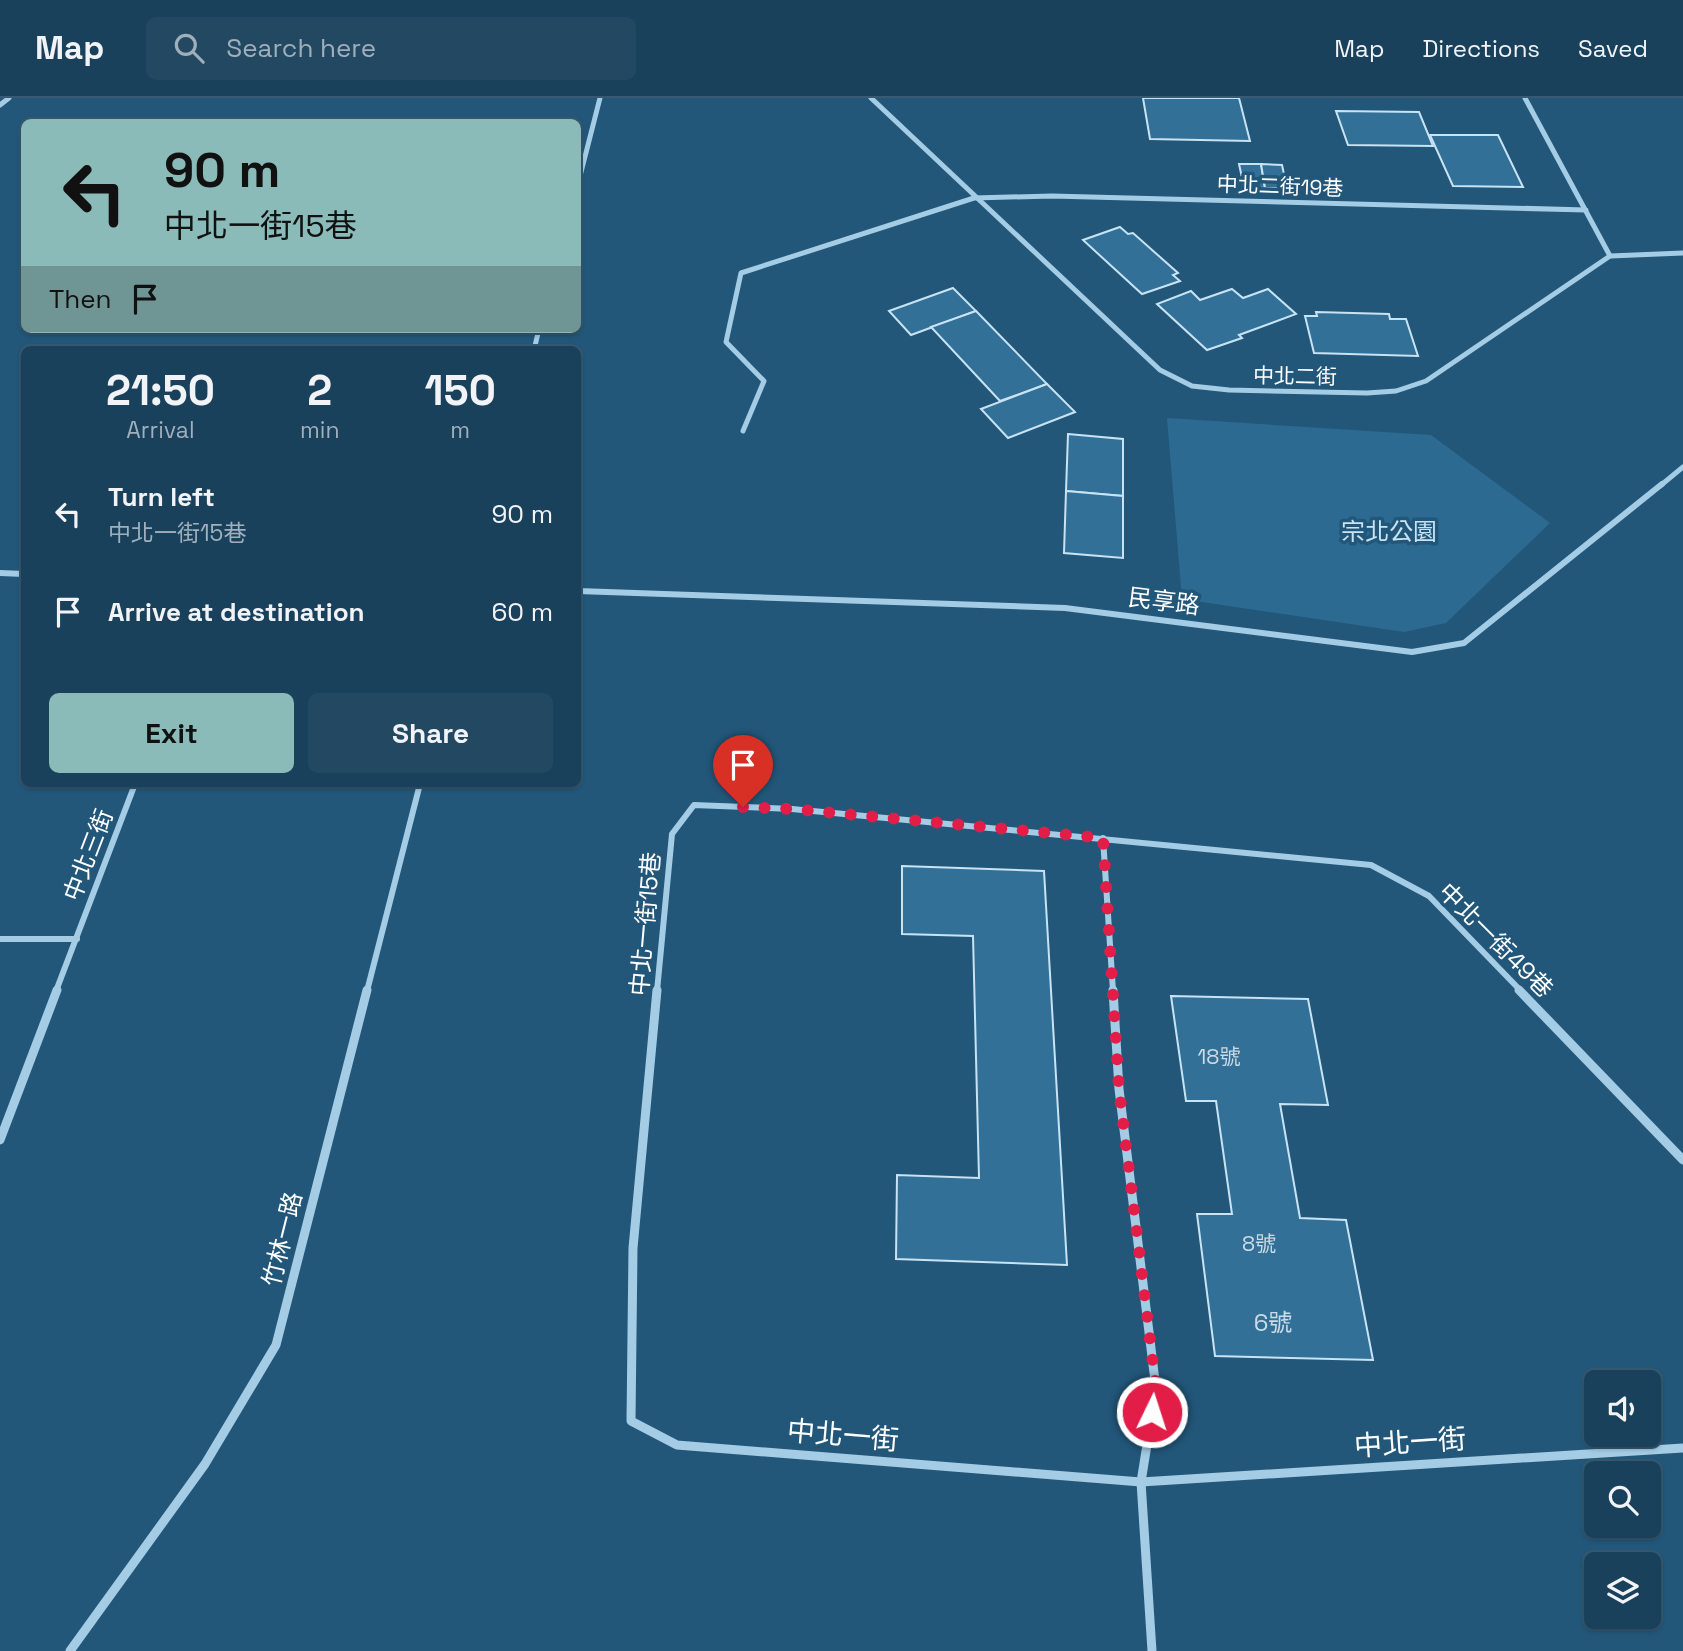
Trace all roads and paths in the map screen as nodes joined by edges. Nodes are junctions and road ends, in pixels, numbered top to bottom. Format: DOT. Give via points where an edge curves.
graph roads {
  1 [pos="9,98"];
  2 [pos="600,98"];
  3 [pos="871,98"];
  4 [pos="1525,98"];
  5 [pos="0,105"];
  6 [pos="581,172"];
  7 [pos="974,198"];
  8 [pos="1586,210"];
  9 [pos="1683,253"];
  10 [pos="1610,256"];
  11 [pos="743,431"];
  12 [pos="1683,467"];
  13 [pos="0,573"];
  14 [pos="21,574"];
  15 [pos="581,591"];
  16 [pos="134,787"];
  17 [pos="419,787"];
  18 [pos="1103,838"];
  19 [pos="0,939"];
  20 [pos="77,939"];
  21 [pos="0,1140"];
  22 [pos="1683,1160"];
  23 [pos="631,1421"];
  24 [pos="1683,1448"];
  25 [pos="1141,1482"];
  26 [pos="69,1651"];
  27 [pos="1152,1651"];
  1 -- 5 [label="street"];
  2 -- 6 [label="street"];
  3 -- 7 [label="street, 中北二街"];
  4 -- 8 [label="street"];
  7 -- 8 [label="street, 中北二街19巷" via="1052,196"];
  7 -- 10 [label="street, 中北二街" via="1160,370 1192,386 1229,390 1367,393 1396,391 1426,381"];
  7 -- 11 [label="street, 中北二街19巷" via="741,273 726,342 764,381"];
  8 -- 10 [label="street"];
  9 -- 10 [label="street"];
  12 -- 15 [label="street, 民享路" via="1464,643 1412,652 1065,608"];
  13 -- 14 [label="street"];
  16 -- 20 [label="street, 中北三街"];
  17 -- 26 [label="street, 竹林一路" via="276,1345 248,1398 168,1522"];
  18 -- 22 [label="street, 中北一街49巷" via="1371,865 1429,896"];
  18 -- 23 [label="street, 中北一街15巷" via="792,809 694,805 673,834 633,1248"];
  18 -- 25 [label="street" via="1119,1089 1156,1388"];
  19 -- 20 [label="street, 中北三街"];
  20 -- 21 [label="street, 中北三街"];
  23 -- 25 [label="street, 中北一街" via="677,1445"];
  24 -- 25 [label="street, 中北一街"];
  25 -- 27 [label="street"];
}
